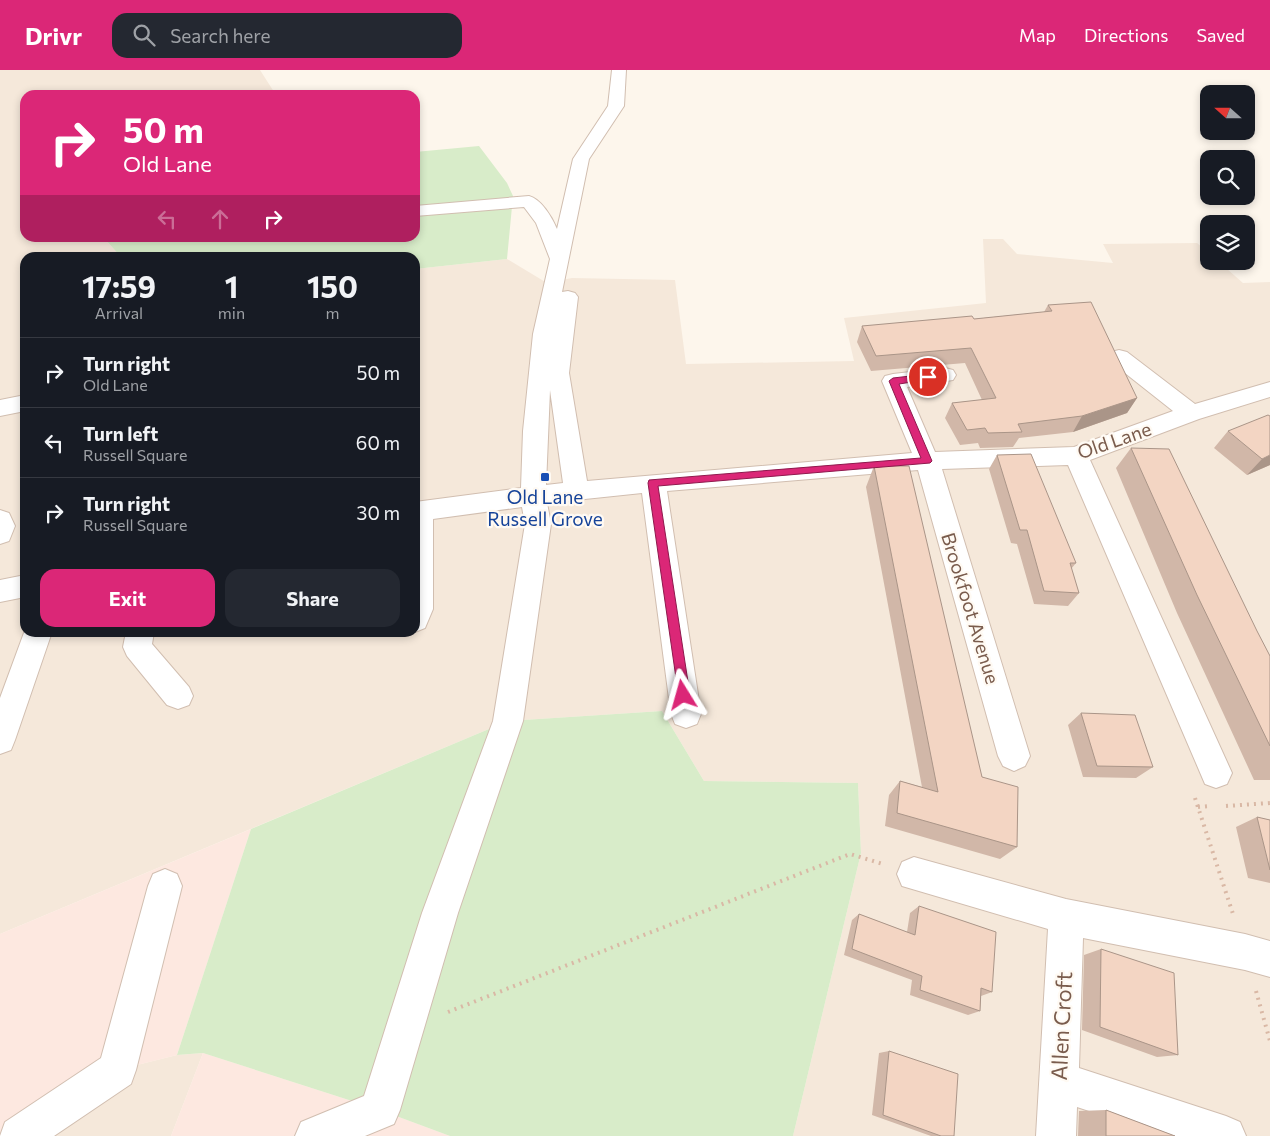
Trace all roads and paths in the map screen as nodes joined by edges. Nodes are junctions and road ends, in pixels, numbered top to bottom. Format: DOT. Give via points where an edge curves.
graph roads {
  1 [pos="619,70"];
  2 [pos="420,210"];
  3 [pos="559,258"];
  4 [pos="568,298"];
  5 [pos="1119,357"];
  6 [pos="945,375"];
  7 [pos="1270,388"];
  8 [pos="20,404"];
  9 [pos="0,408"];
  10 [pos="1191,413"];
  11 [pos="1076,456"];
  12 [pos="927,461"];
  13 [pos="653,483"];
  14 [pos="576,490"];
  15 [pos="533,496"];
  16 [pos="420,512"];
  17 [pos="0,520"];
  18 [pos="0,534"];
  19 [pos="36,637"];
  20 [pos="139,637"];
  21 [pos="178,696"];
  22 [pos="686,714"];
  23 [pos="0,740"];
  24 [pos="1014,756"];
  25 [pos="1216,773"];
  26 [pos="1270,803"];
  27 [pos="1198,807"];
  28 [pos="914,874"];
  29 [pos="166,886"];
  30 [pos="1066,917"];
  31 [pos="1270,959"];
  32 [pos="405,1028"];
  33 [pos="1058,1080"];
  34 [pos="19,1136"];
  35 [pos="315,1136"];
  36 [pos="1056,1136"];
  37 [pos="1226,1136"];
  1 -- 3 [label="street" via="616,106 582,159"];
  2 -- 3 [label="street" via="529,201 545,222"];
  3 -- 15 [label="street" via="543,334"];
  4 -- 14 [label="street" via="558,373"];
  5 -- 10 [label="street"];
  6 -- 12 [label="street, Brookfoot Avenue" via="893,381"];
  7 -- 10 [label="street, Old Lane"];
  8 -- 9 [label="street"];
  10 -- 11 [label="street, Old Lane"];
  11 -- 12 [label="street, Old Lane"];
  11 -- 25 [label="street"];
  12 -- 13 [label="street, Old Lane"];
  12 -- 24 [label="street, Brookfoot Avenue"];
  13 -- 14 [label="street, Old Lane"];
  13 -- 22 [label="street"];
  14 -- 15 [label="street, Old Lane"];
  15 -- 16 [label="street, Old Lane"];
  15 -- 32 [label="street" via="538,524 508,721 440,913"];
  17 -- 18 [label="street"];
  19 -- 23 [label="street"];
  20 -- 21 [label="street" via="137,648"];
  26 -- 27 [label="path"];
  28 -- 30 [label="street"];
  28 -- 32 [label="path" via="850,854"];
  29 -- 34 [label="street" via="117,1070"];
  30 -- 31 [label="street"];
  30 -- 33 [label="street, Allen Croft"];
  32 -- 35 [label="street" via="380,1110"];
  33 -- 36 [label="street, Allen Croft"];
  33 -- 37 [label="street"];
}
